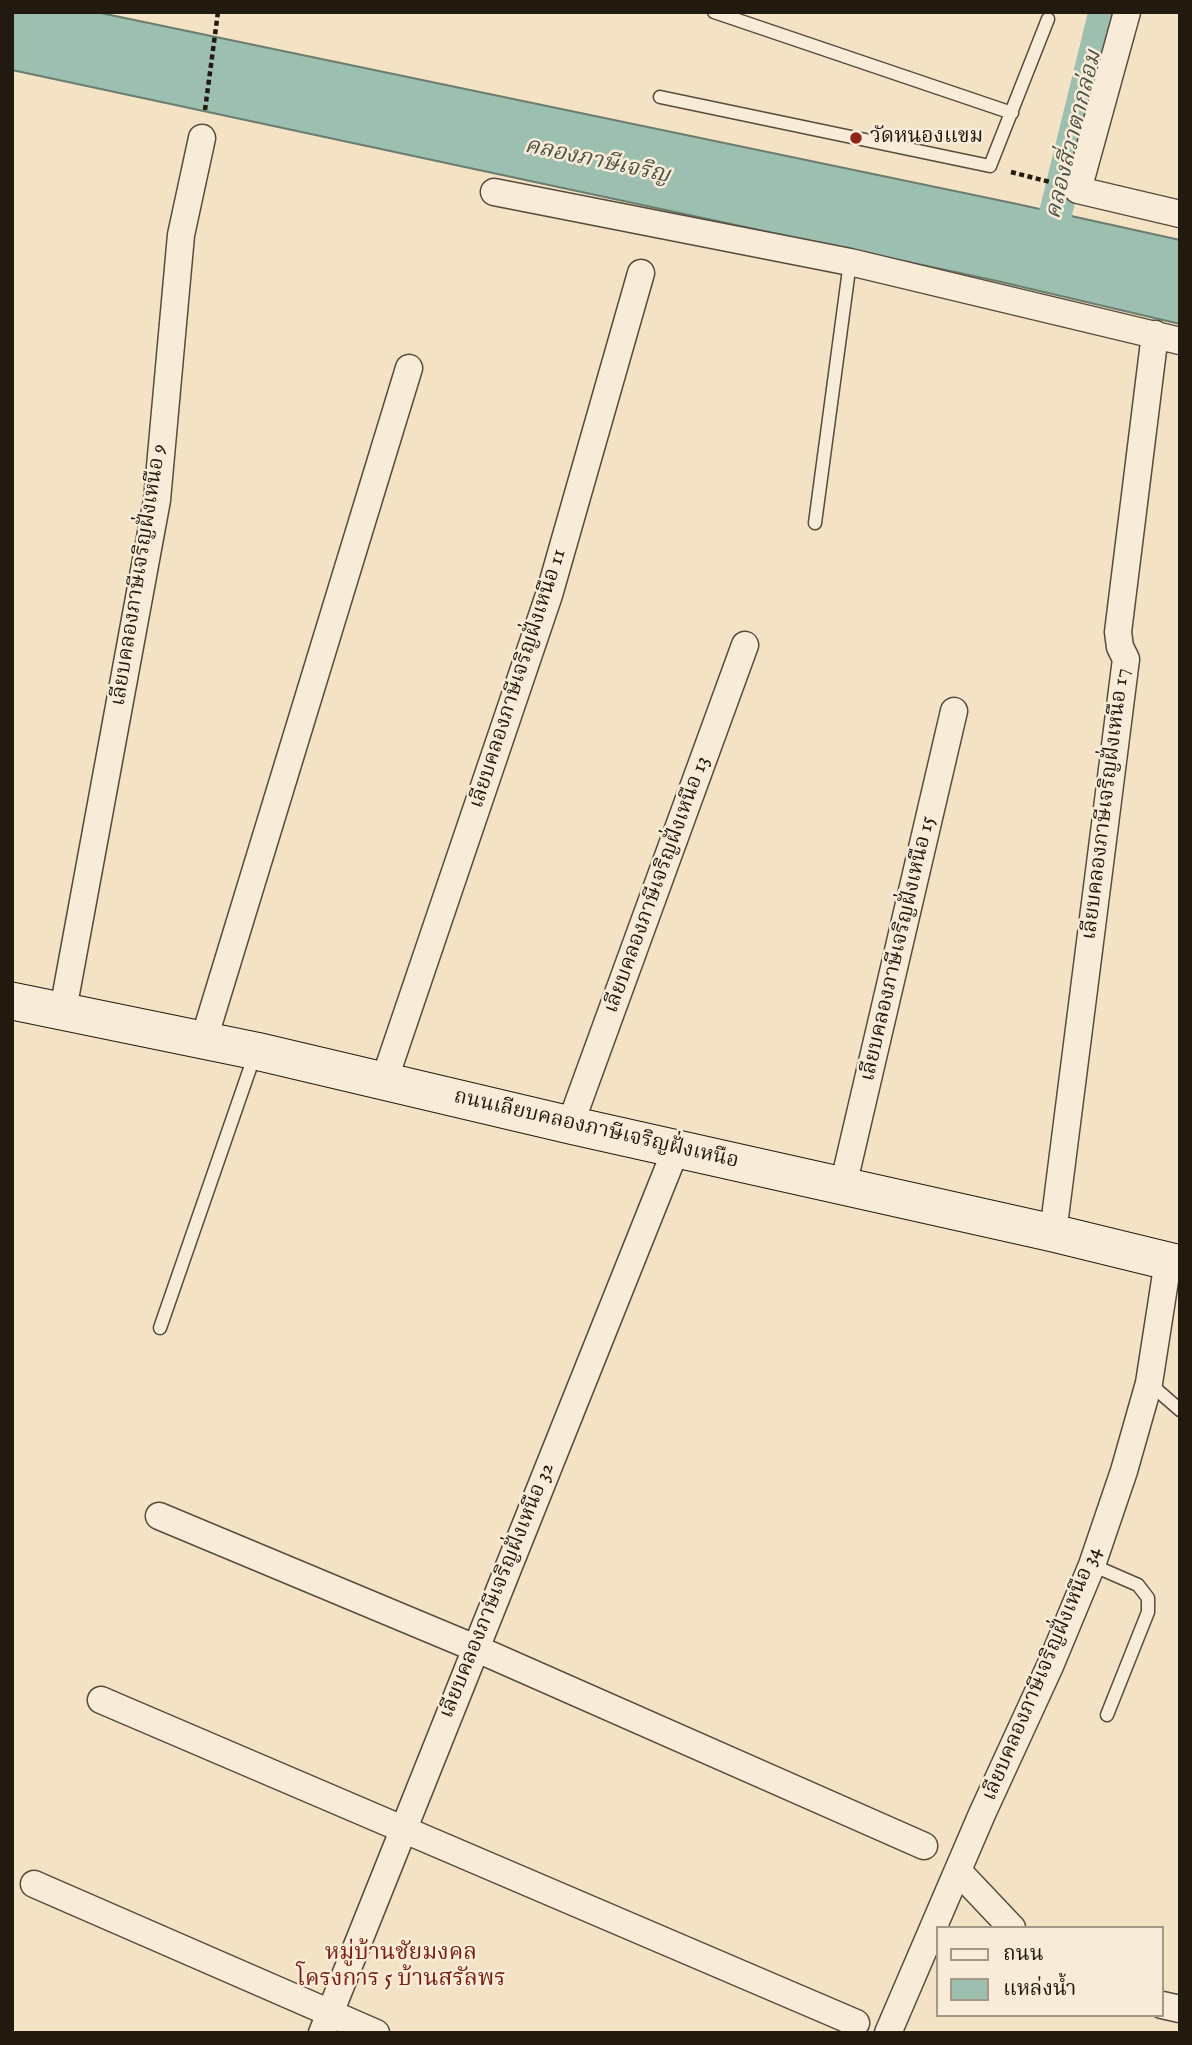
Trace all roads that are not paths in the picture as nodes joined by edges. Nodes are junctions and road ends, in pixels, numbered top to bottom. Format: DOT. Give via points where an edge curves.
graph roads {
  1 [pos="714,12"];
  2 [pos="1127,12"];
  3 [pos="1048,19"];
  4 [pos="660,96"];
  5 [pos="1012,113"];
  6 [pos="202,138"];
  7 [pos="494,192"];
  8 [pos="1180,214"];
  9 [pos="850,262"];
  10 [pos="641,273"];
  11 [pos="1167,337"];
  12 [pos="409,368"];
  13 [pos="815,523"];
  14 [pos="745,645"];
  15 [pos="954,711"];
  16 [pos="12,1001"];
  17 [pos="63,1010"];
  18 [pos="204,1039"];
  19 [pos="256,1051"];
  20 [pos="384,1081"];
  21 [pos="570,1125"];
  22 [pos="676,1149"];
  23 [pos="843,1186"];
  24 [pos="1053,1233"];
  25 [pos="1174,1263"];
  26 [pos="160,1328"];
  27 [pos="1149,1383"];
  28 [pos="1180,1410"];
  29 [pos="159,1516"];
  30 [pos="1092,1565"];
  31 [pos="475,1648"];
  32 [pos="101,1700"];
  33 [pos="1107,1715"];
  34 [pos="402,1829"];
  35 [pos="924,1846"];
  36 [pos="958,1871"];
  37 [pos="34,1884"];
  38 [pos="1010,1926"];
  39 [pos="326,2023"];
  40 [pos="856,2024"];
  41 [pos="376,2033"];
  42 [pos="888,2033"];
  1 -- 5 [label="lane"];
  2 -- 8 [label="street" via="1078,190"];
  3 -- 5 [label="lane"];
  4 -- 5 [label="lane" via="990,166"];
  6 -- 17 [label="street, เลียบคลองภาษีเจริญฝั่งเหนือ 9" via="181,235 157,500"];
  7 -- 9 [label="street"];
  9 -- 11 [label="street"];
  9 -- 13 [label="lane"];
  10 -- 20 [label="street, เลียบคลองภาษีเจริญฝั่งเหนือ 11" via="549,595"];
  11 -- 24 [label="street, เลียบคลองภาษีเจริญฝั่งเหนือ 17" via="1118,632 1126,659"];
  12 -- 18 [label="street"];
  14 -- 21 [label="street, เลียบคลองภาษีเจริญฝั่งเหนือ 13"];
  15 -- 23 [label="street, เลียบคลองภาษีเจริญฝั่งเหนือ 15"];
  16 -- 17 [label="main road, ถนนเลียบคลองภาษีเจริญฝั่งเหนือ"];
  17 -- 18 [label="main road, ถนนเลียบคลองภาษีเจริญฝั่งเหนือ"];
  18 -- 19 [label="main road, ถนนเลียบคลองภาษีเจริญฝั่งเหนือ"];
  19 -- 20 [label="main road, ถนนเลียบคลองภาษีเจริญฝั่งเหนือ"];
  19 -- 26 [label="lane"];
  20 -- 21 [label="main road, ถนนเลียบคลองภาษีเจริญฝั่งเหนือ"];
  21 -- 22 [label="main road, ถนนเลียบคลองภาษีเจริญฝั่งเหนือ"];
  22 -- 23 [label="main road, ถนนเลียบคลองภาษีเจริญฝั่งเหนือ"];
  22 -- 31 [label="street, เลียบคลองภาษีเจริญฝั่งเหนือ 32"];
  23 -- 24 [label="main road, ถนนเลียบคลองภาษีเจริญฝั่งเหนือ"];
  24 -- 25 [label="main road, ถนนเลียบคลองภาษีเจริญฝั่งเหนือ"];
  25 -- 27 [label="street, เลียบคลองภาษีเจริญฝั่งเหนือ 34"];
  27 -- 28 [label="lane"];
  27 -- 30 [label="street, เลียบคลองภาษีเจริญฝั่งเหนือ 34"];
  29 -- 31 [label="street"];
  30 -- 33 [label="lane" via="1138,1585 1147,1598 1148,1612"];
  30 -- 36 [label="street, เลียบคลองภาษีเจริญฝั่งเหนือ 34"];
  31 -- 34 [label="street, เลียบคลองภาษีเจริญฝั่งเหนือ 32"];
  31 -- 35 [label="street"];
  32 -- 34 [label="street"];
  34 -- 39 [label="street, เลียบคลองภาษีเจริญฝั่งเหนือ 32"];
  34 -- 40 [label="street"];
  36 -- 38 [label="street"];
  36 -- 42 [label="street, เลียบคลองภาษีเจริญฝั่งเหนือ 34"];
  37 -- 39 [label="street"];
  39 -- 41 [label="street"];
}
